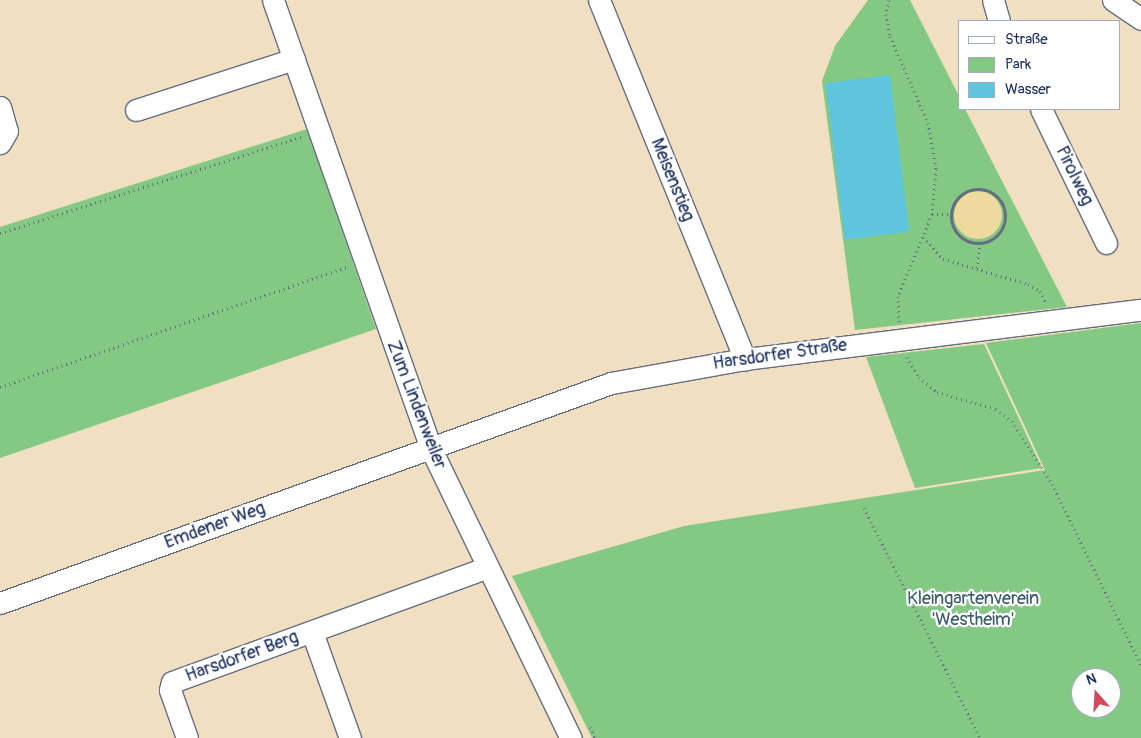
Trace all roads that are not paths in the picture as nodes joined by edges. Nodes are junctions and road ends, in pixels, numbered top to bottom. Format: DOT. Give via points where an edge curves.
graph roads {
  1 [pos="274,0"];
  2 [pos="599,0"];
  3 [pos="993,0"];
  4 [pos="1113,0"];
  5 [pos="1141,19"];
  6 [pos="999,20"];
  7 [pos="294,59"];
  8 [pos="0,107"];
  9 [pos="136,110"];
  10 [pos="1042,110"];
  11 [pos="0,142"];
  12 [pos="1106,243"];
  13 [pos="1141,310"];
  14 [pos="745,359"];
  15 [pos="431,449"];
  16 [pos="485,568"];
  17 [pos="0,604"];
  18 [pos="312,632"];
  19 [pos="187,738"];
  20 [pos="350,738"];
  21 [pos="571,738"];
  1 -- 7 [label="street, Zum Lindenweiler"];
  2 -- 14 [label="street, Meisenstieg"];
  3 -- 6 [label="street"];
  4 -- 5 [label="street"];
  7 -- 9 [label="street"];
  7 -- 15 [label="street, Zum Lindenweiler"];
  8 -- 11 [label="street" via="7,131"];
  10 -- 12 [label="street, Pirolweg"];
  13 -- 14 [label="street, Harsdorfer Straße"];
  14 -- 15 [label="street, Harsdorfer Straße" via="611,383"];
  15 -- 16 [label="street, Zum Lindenweiler"];
  15 -- 17 [label="street, Emdener Weg"];
  16 -- 18 [label="street, Harsdorfer Berg"];
  16 -- 21 [label="street, Zum Lindenweiler"];
  18 -- 19 [label="street, Harsdorfer Berg" via="172,682 170,690"];
  18 -- 20 [label="street, Harsdorfer Berg"];
}
